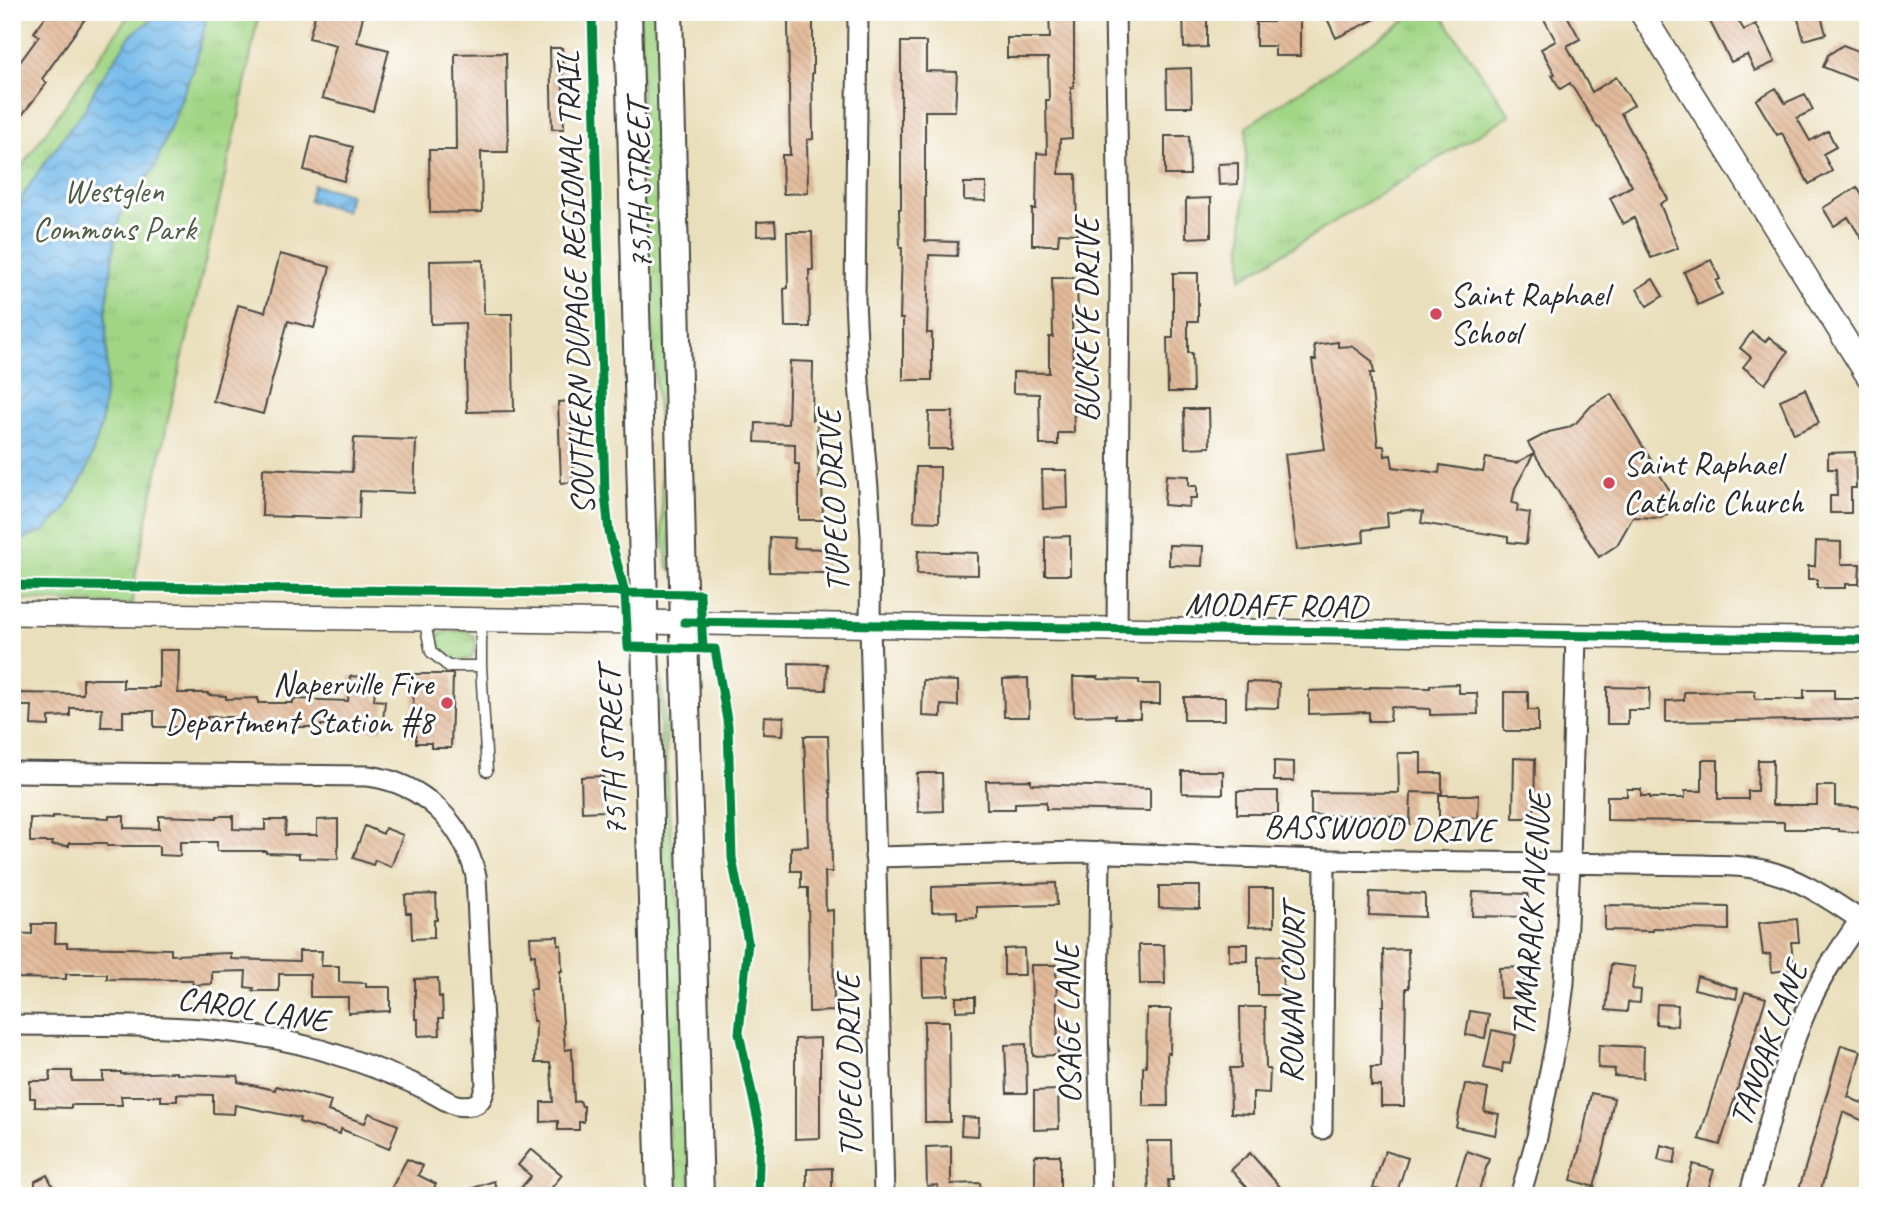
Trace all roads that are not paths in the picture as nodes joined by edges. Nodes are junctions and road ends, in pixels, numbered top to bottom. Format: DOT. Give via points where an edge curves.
graph roads {
  1 [pos="628,12"];
  2 [pos="669,12"];
  3 [pos="858,12"];
  4 [pos="1115,12"];
  5 [pos="1641,12"];
  6 [pos="1868,376"];
  7 [pos="12,613"];
  8 [pos="424,619"];
  9 [pos="481,619"];
  10 [pos="644,622"];
  11 [pos="684,622"];
  12 [pos="870,624"];
  13 [pos="1116,628"];
  14 [pos="1576,636"];
  15 [pos="1868,640"];
  16 [pos="481,666"];
  17 [pos="486,771"];
  18 [pos="12,772"];
  19 [pos="1100,852"];
  20 [pos="875,857"];
  21 [pos="1325,860"];
  22 [pos="1570,863"];
  23 [pos="1864,922"];
  24 [pos="12,1025"];
  25 [pos="1322,1129"];
  26 [pos="660,1196"];
  27 [pos="700,1196"];
  28 [pos="884,1196"];
  29 [pos="1102,1196"];
  30 [pos="1520,1196"];
  31 [pos="1749,1196"];
  1 -- 10 [label="main road, 75TH STREET"];
  2 -- 11 [label="main road, 75TH STREET"];
  3 -- 12 [label="street, TUPELO DRIVE" via="855,299 871,537"];
  4 -- 13 [label="street, BUCKEYE DRIVE" via="1120,284"];
  5 -- 6 [label="street"];
  7 -- 8 [label="street, MODAFF ROAD"];
  8 -- 9 [label="street, MODAFF ROAD"];
  8 -- 16 [label="lane" via="431,652 447,666"];
  9 -- 10 [label="street, MODAFF ROAD"];
  9 -- 16 [label="lane"];
  10 -- 11 [label="street, MODAFF ROAD"];
  10 -- 26 [label="main road, 75TH STREET"];
  11 -- 12 [label="street, MODAFF ROAD"];
  11 -- 27 [label="main road, 75TH STREET"];
  12 -- 13 [label="street, MODAFF ROAD"];
  12 -- 20 [label="street, TUPELO DRIVE"];
  13 -- 14 [label="street, MODAFF ROAD"];
  14 -- 15 [label="street, MODAFF ROAD"];
  14 -- 22 [label="street, TAMARACK AVENUE"];
  16 -- 17 [label="lane"];
  18 -- 24 [label="street, CAROL LANE" via="368,776 411,789 442,812 473,864 486,1076 479,1102 462,1106 332,1052 250,1034 166,1026"];
  19 -- 20 [label="street, BASSWOOD DRIVE"];
  19 -- 21 [label="street, BASSWOOD DRIVE"];
  19 -- 29 [label="street, OSAGE LANE"];
  20 -- 28 [label="street, TUPELO DRIVE"];
  21 -- 22 [label="street, BASSWOOD DRIVE"];
  21 -- 25 [label="street, ROWAN COURT"];
  22 -- 23 [label="street, BASSWOOD DRIVE" via="1752,867 1787,876"];
  22 -- 30 [label="street, TAMARACK AVENUE" via="1558,1030"];
  23 -- 31 [label="street, TANOAK LANE" via="1830,964 1809,1004"];
}
